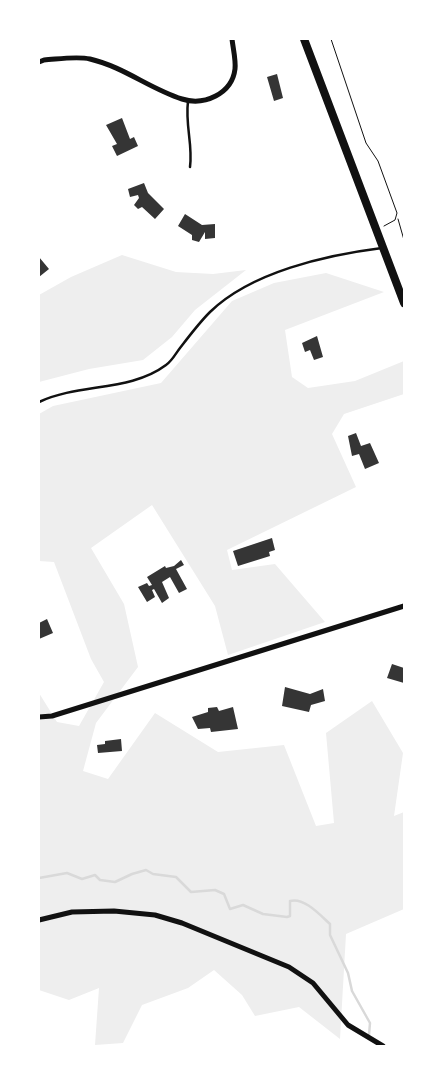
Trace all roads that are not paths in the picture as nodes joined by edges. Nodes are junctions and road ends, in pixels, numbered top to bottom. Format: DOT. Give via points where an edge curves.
graph roads {
  1 [pos="232,39"];
  2 [pos="304,39"];
  3 [pos="39,62"];
  4 [pos="188,100"];
  5 [pos="190,167"];
  6 [pos="384,248"];
  7 [pos="404,303"];
  8 [pos="39,402"];
  9 [pos="404,606"];
  10 [pos="39,717"];
  11 [pos="39,920"];
  12 [pos="383,1046"];
  1 -- 4 [label="street" via="235,69 230,84 218,96"];
  2 -- 6 [label="main road"];
  3 -- 4 [label="street" via="88,59 124,70"];
  4 -- 5 [label="lane" via="186,122 192,152"];
  6 -- 7 [label="main road"];
  6 -- 8 [label="lane" via="351,252 261,278 234,292 211,312 167,365 138,379 58,393"];
  9 -- 10 [label="street"];
  11 -- 12 [label="street" via="72,912 114,911 155,915 182,923 289,967 314,983 348,1025"];
}
